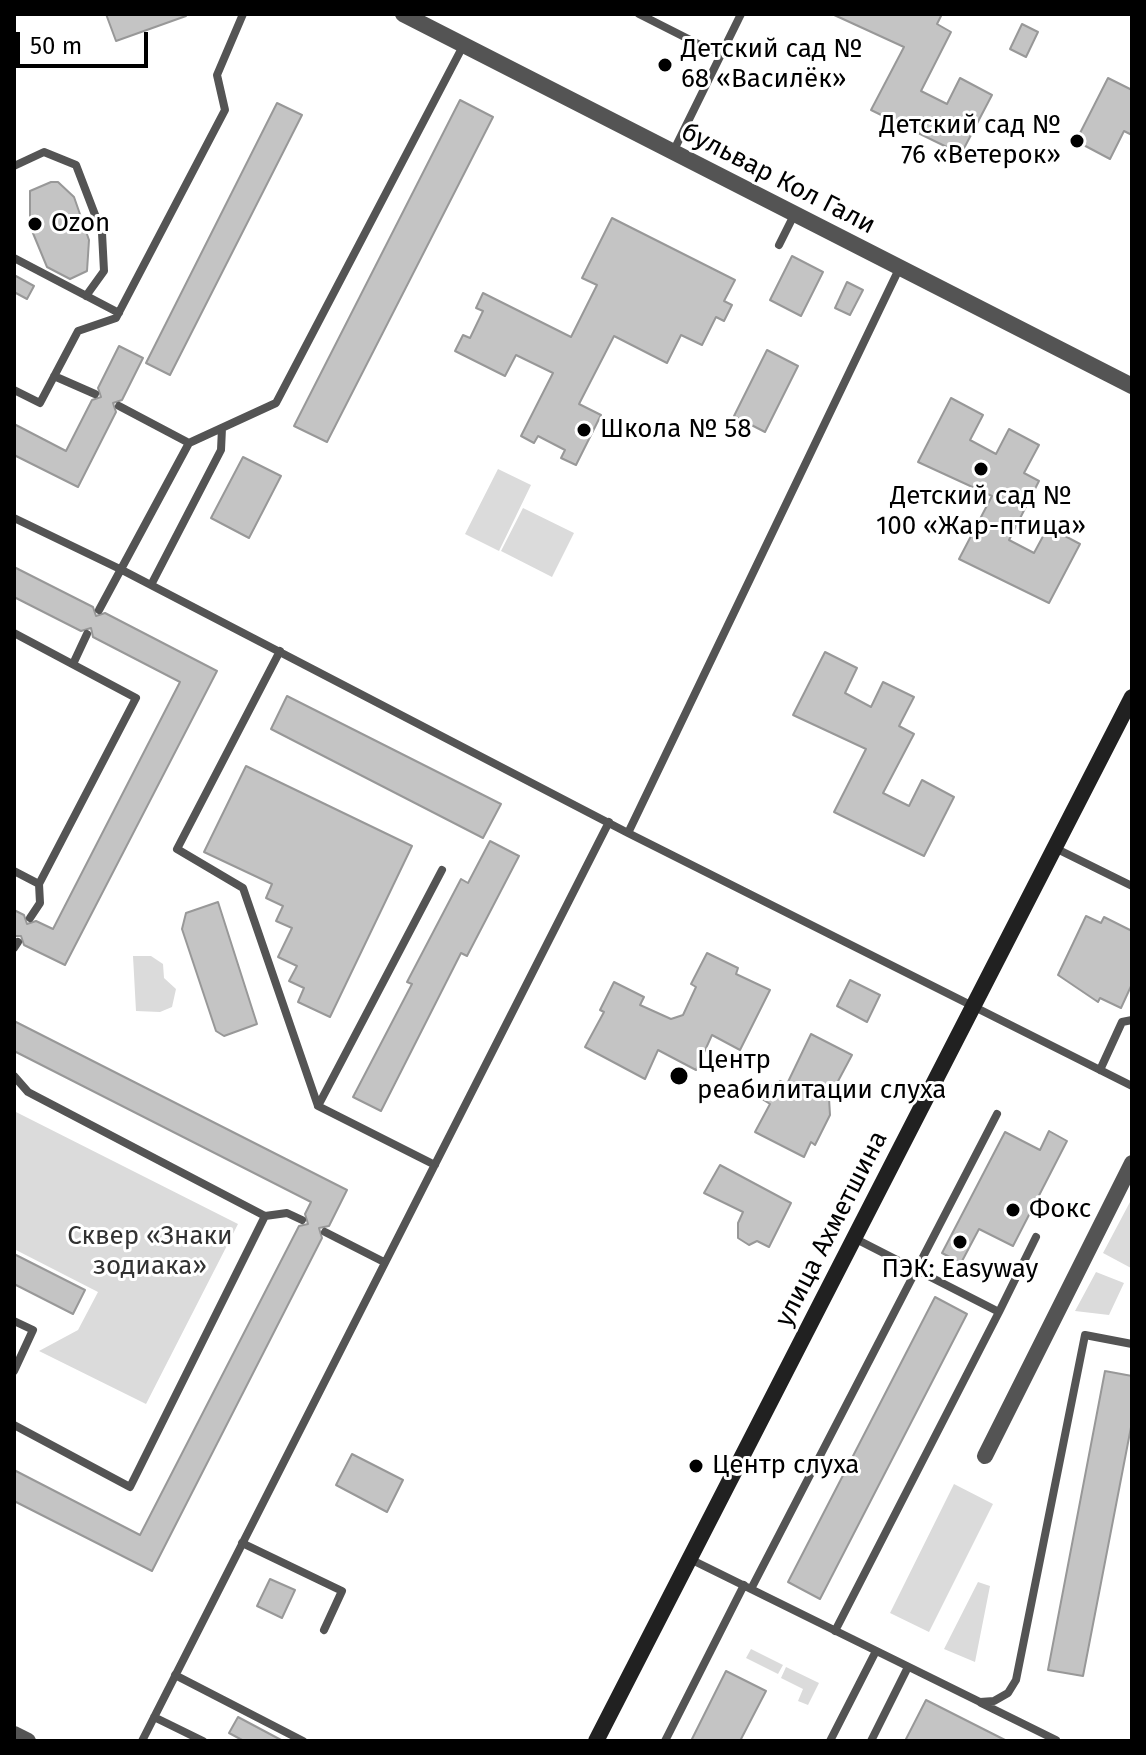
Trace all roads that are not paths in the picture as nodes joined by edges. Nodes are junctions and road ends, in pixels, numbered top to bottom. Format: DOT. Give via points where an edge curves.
graph roads {
  1 [pos="243,14"];
  2 [pos="403,14"];
  3 [pos="639,14"];
  4 [pos="741,14"];
  5 [pos="464,45"];
  6 [pos="720,55"];
  7 [pos="673,152"];
  8 [pos="14,166"];
  9 [pos="794,215"];
  10 [pos="779,245"];
  11 [pos="14,258"];
  12 [pos="899,269"];
  13 [pos="86,296"];
  14 [pos="119,313"];
  15 [pos="54,376"];
  16 [pos="1132,386"];
  17 [pos="14,390"];
  18 [pos="95,394"];
  19 [pos="119,406"];
  20 [pos="222,428"];
  21 [pos="189,443"];
  22 [pos="14,518"];
  23 [pos="122,570"];
  24 [pos="151,585"];
  25 [pos="99,610"];
  26 [pos="14,633"];
  27 [pos="87,634"];
  28 [pos="280,651"];
  29 [pos="73,664"];
  30 [pos="1132,697"];
  31 [pos="609,822"];
  32 [pos="628,833"];
  33 [pos="1055,848"];
  34 [pos="442,870"];
  35 [pos="14,871"];
  36 [pos="39,884"];
  37 [pos="1132,886"];
  38 [pos="30,918"];
  39 [pos="973,1006"];
  40 [pos="1132,1020"];
  41 [pos="1100,1070"];
  42 [pos="14,1076"];
  43 [pos="1132,1086"];
  44 [pos="318,1106"];
  45 [pos="997,1114"];
  46 [pos="1132,1163"];
  47 [pos="435,1165"];
  48 [pos="265,1216"];
  49 [pos="302,1220"];
  50 [pos="325,1232"];
  51 [pos="1036,1237"];
  52 [pos="854,1238"];
  53 [pos="384,1262"];
  54 [pos="916,1270"];
  55 [pos="999,1312"];
  56 [pos="14,1321"];
  57 [pos="1132,1344"];
  58 [pos="14,1371"];
  59 [pos="14,1425"];
  60 [pos="985,1456"];
  61 [pos="242,1543"];
  62 [pos="689,1559"];
  63 [pos="747,1587"];
  64 [pos="324,1630"];
  65 [pos="835,1631"];
  66 [pos="876,1651"];
  67 [pos="908,1667"];
  68 [pos="175,1675"];
  69 [pos="980,1702"];
  70 [pos="154,1717"];
  71 [pos="14,1734"];
  72 [pos="1056,1740"];
  73 [pos="28,1741"];
  74 [pos="142,1741"];
  75 [pos="203,1741"];
  76 [pos="303,1741"];
  77 [pos="596,1741"];
  78 [pos="665,1741"];
  79 [pos="830,1741"];
  80 [pos="871,1741"];
  1 -- 14 [label="lane" via="217,75 225,110"];
  2 -- 5 [label="street, бульвар Кол Гали"];
  3 -- 6 [label="lane"];
  4 -- 6 [label="lane"];
  5 -- 7 [label="street, бульвар Кол Гали"];
  5 -- 20 [label="lane" via="276,403"];
  6 -- 7 [label="lane"];
  7 -- 9 [label="street, бульвар Кол Гали"];
  8 -- 13 [label="lane" via="44,152 76,165 102,233 104,271"];
  9 -- 10 [label="lane"];
  9 -- 12 [label="street, бульвар Кол Гали"];
  11 -- 13 [label="lane"];
  12 -- 16 [label="street, бульвар Кол Гали"];
  12 -- 32 [label="lane"];
  13 -- 14 [label="lane"];
  14 -- 15 [label="lane" via="78,331"];
  15 -- 17 [label="lane" via="40,403"];
  15 -- 18 [label="lane"];
  19 -- 21 [label="lane"];
  20 -- 21 [label="lane"];
  20 -- 24 [label="lane" via="221,450"];
  21 -- 23 [label="lane"];
  22 -- 23 [label="lane"];
  23 -- 24 [label="lane"];
  23 -- 25 [label="lane"];
  24 -- 28 [label="lane"];
  26 -- 29 [label="lane"];
  27 -- 29 [label="lane"];
  28 -- 31 [label="lane"];
  28 -- 44 [label="lane" via="177,849 243,888"];
  29 -- 36 [label="lane" via="136,698"];
  30 -- 33 [label="street, улица Ахметшина"];
  31 -- 32 [label="lane"];
  31 -- 47 [label="lane"];
  32 -- 39 [label="lane"];
  33 -- 37 [label="lane"];
  33 -- 39 [label="street, улица Ахметшина"];
  34 -- 44 [label="lane"];
  35 -- 36 [label="lane"];
  36 -- 38 [label="lane" via="40,903"];
  39 -- 41 [label="lane"];
  39 -- 52 [label="street, улица Ахметшина"];
  40 -- 41 [label="lane" via="1122,1022"];
  41 -- 43 [label="lane"];
  42 -- 48 [label="lane" via="28,1092"];
  44 -- 47 [label="lane"];
  45 -- 54 [label="lane"];
  46 -- 60 [label="street"];
  47 -- 53 [label="lane"];
  48 -- 49 [label="lane" via="287,1213"];
  48 -- 59 [label="lane" via="130,1487"];
  50 -- 53 [label="lane"];
  51 -- 55 [label="lane"];
  52 -- 54 [label="lane"];
  52 -- 62 [label="street, улица Ахметшина"];
  53 -- 61 [label="lane"];
  54 -- 55 [label="lane"];
  54 -- 63 [label="lane"];
  55 -- 65 [label="lane"];
  56 -- 58 [label="lane" via="33,1330"];
  57 -- 69 [label="lane" via="1085,1335 1016,1680 1008,1693"];
  61 -- 64 [label="lane" via="342,1591"];
  61 -- 68 [label="lane"];
  62 -- 63 [label="lane"];
  62 -- 77 [label="street, улица Ахметшина"];
  63 -- 65 [label="lane"];
  63 -- 78 [label="lane"];
  65 -- 66 [label="lane"];
  66 -- 67 [label="lane"];
  66 -- 79 [label="lane"];
  67 -- 69 [label="lane"];
  67 -- 80 [label="lane"];
  68 -- 70 [label="lane"];
  68 -- 76 [label="lane"];
  69 -- 72 [label="lane"];
  70 -- 74 [label="lane"];
  70 -- 75 [label="lane"];
  71 -- 73 [label="street"];
}
